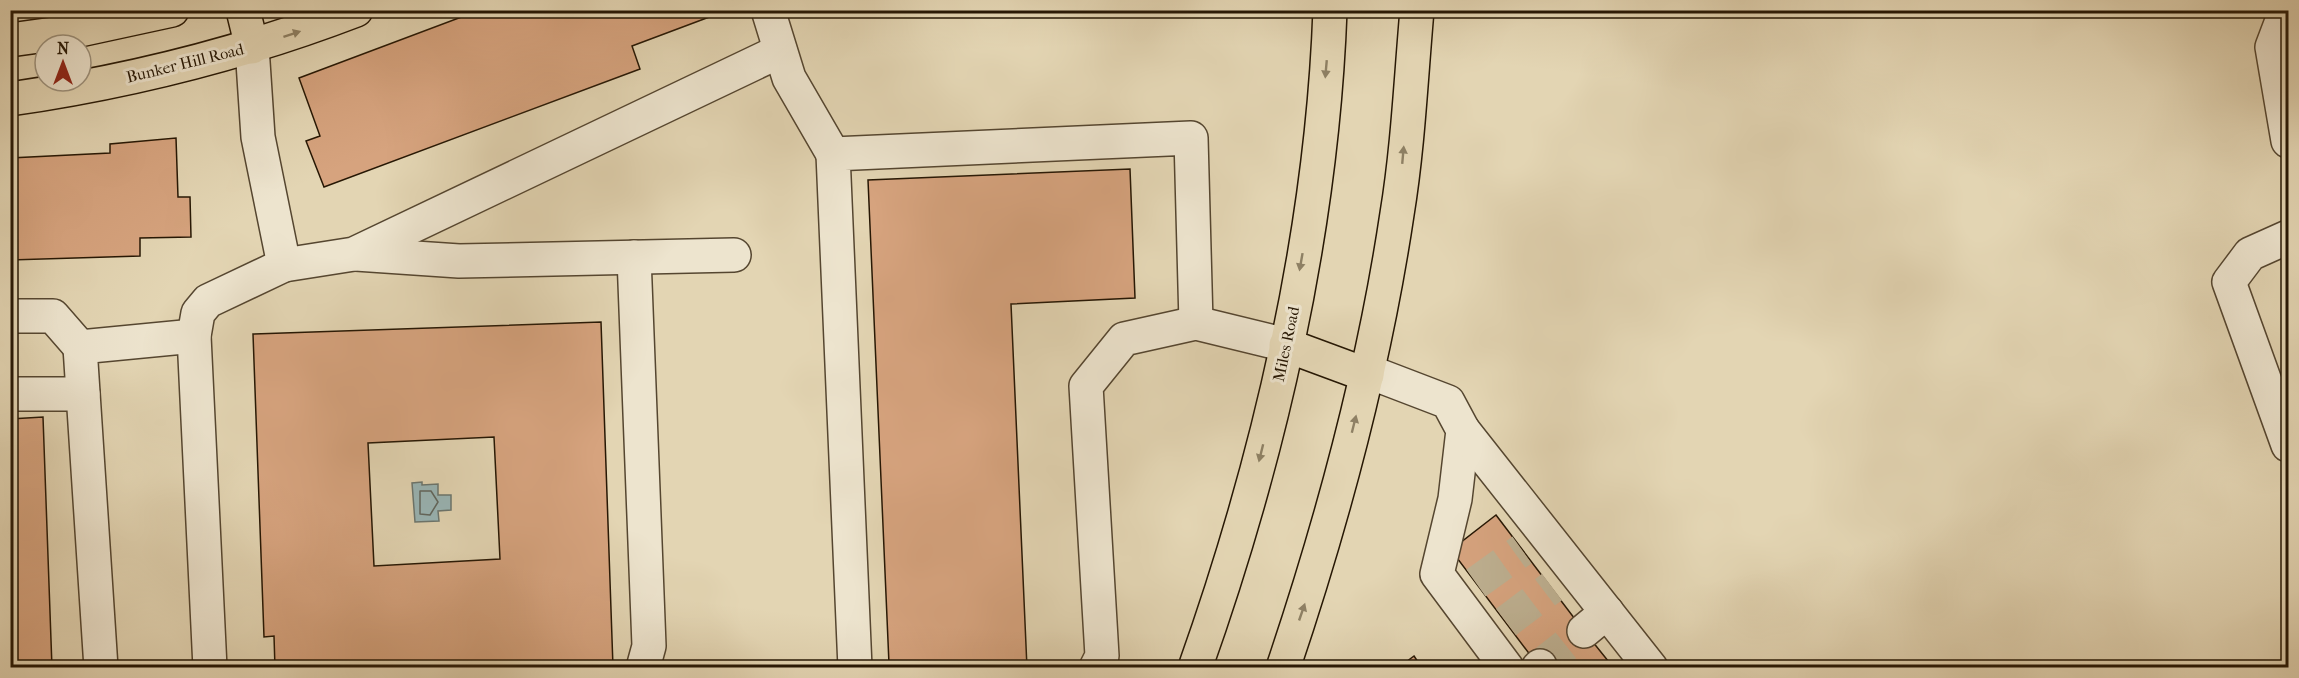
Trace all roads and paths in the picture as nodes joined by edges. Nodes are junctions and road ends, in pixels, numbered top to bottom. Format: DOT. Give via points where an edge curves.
graph roads {
  1 [pos="172,10"];
  2 [pos="243,10"];
  3 [pos="356,10"];
  4 [pos="768,10"];
  5 [pos="1330,10"];
  6 [pos="1417,10"];
  7 [pos="2286,10"];
  8 [pos="10,40"];
  9 [pos="252,46"];
  10 [pos="780,51"];
  11 [pos="10,99"];
  12 [pos="2289,141"];
  13 [pos="832,154"];
  14 [pos="2289,237"];
  15 [pos="354,254"];
  16 [pos="734,255"];
  17 [pos="634,258"];
  18 [pos="284,266"];
  19 [pos="10,316"];
  20 [pos="1196,323"];
  21 [pos="194,336"];
  22 [pos="1286,345"];
  23 [pos="80,347"];
  24 [pos="1367,373"];
  25 [pos="10,394"];
  26 [pos="83,394"];
  27 [pos="1463,430"];
  28 [pos="2289,445"];
  29 [pos="101,668"];
  30 [pos="210,668"];
  31 [pos="643,668"];
  32 [pos="855,668"];
  33 [pos="1096,668"];
  34 [pos="1195,668"];
  35 [pos="1283,668"];
  36 [pos="1507,668"];
  37 [pos="1651,668"];
  1 -- 8 [label="main road"];
  2 -- 9 [label="main road"];
  9 -- 3 [label="main road, Bunker Hill Road, one-way"];
  4 -- 10 [label="lane"];
  5 -- 22 [label="main road, Miles Road, one-way" via="1320,142"];
  24 -- 6 [label="main road, one-way" via="1398,213"];
  7 -- 12 [label="lane" via="2272,46"];
  9 -- 11 [label="main road, Bunker Hill Road" via="186,66"];
  9 -- 18 [label="lane" via="258,137"];
  10 -- 13 [label="lane" via="789,78"];
  10 -- 15 [label="lane"];
  13 -- 20 [label="lane" via="1191,138"];
  13 -- 32 [label="lane"];
  14 -- 28 [label="lane" via="2250,254 2229,282"];
  15 -- 17 [label="lane" via="459,261"];
  15 -- 18 [label="lane"];
  16 -- 17 [label="lane"];
  17 -- 31 [label="lane" via="649,646"];
  18 -- 21 [label="lane" via="208,301 198,313"];
  19 -- 23 [label="lane" via="53,316"];
  20 -- 22 [label="lane"];
  20 -- 33 [label="lane" via="1124,339 1086,386 1102,656"];
  21 -- 23 [label="lane"];
  21 -- 30 [label="lane"];
  22 -- 24 [label="main road"];
  22 -- 34 [label="main road, Miles Road, one-way" via="1261,454"];
  23 -- 26 [label="lane"];
  24 -- 27 [label="lane" via="1448,402"];
  35 -- 24 [label="main road, one-way" via="1312,584"];
  25 -- 26 [label="lane"];
  26 -- 29 [label="lane"];
  27 -- 36 [label="lane" via="1455,499 1437,574 1466,591 1496,631"];
  27 -- 37 [label="lane" via="1534,541 1596,622"];
}
